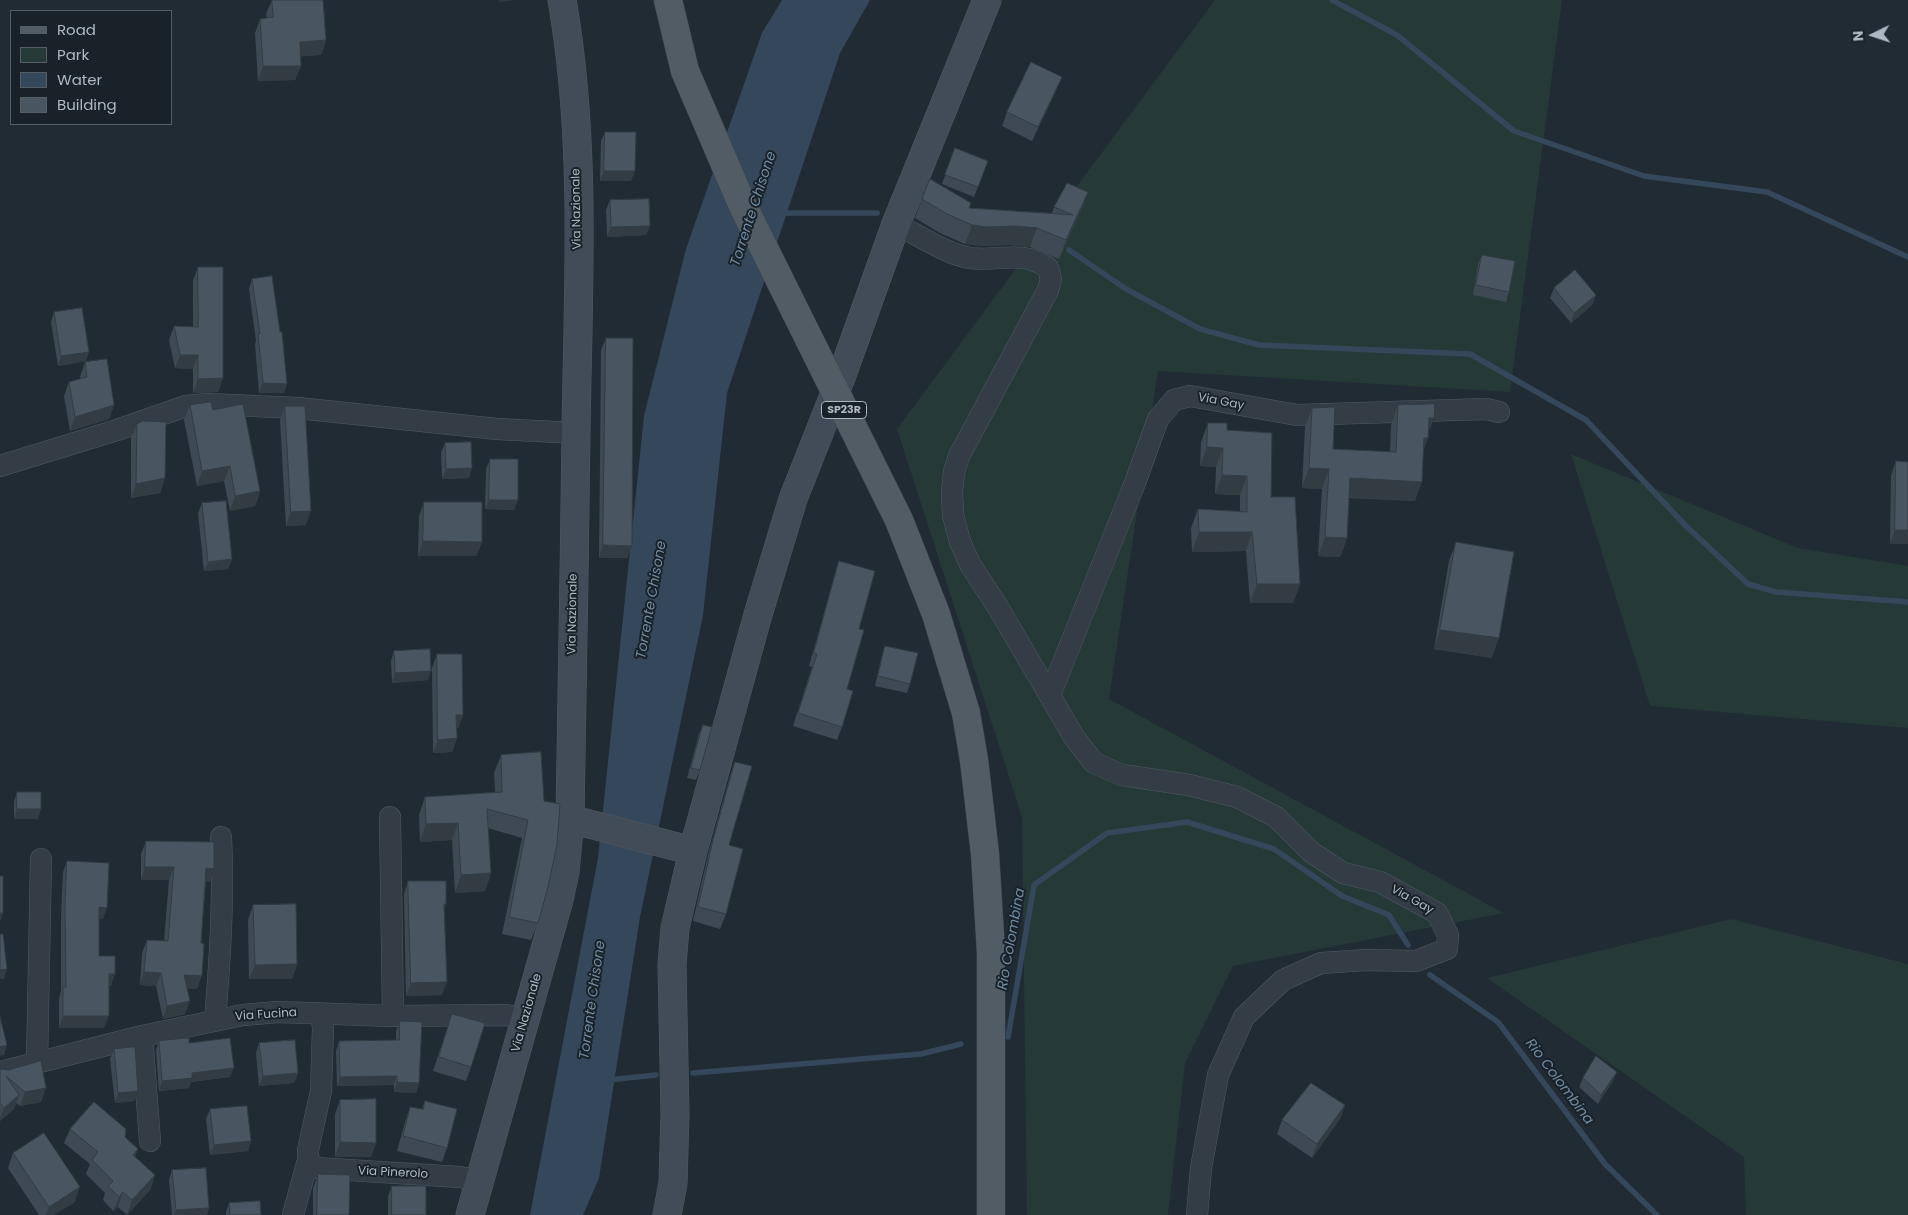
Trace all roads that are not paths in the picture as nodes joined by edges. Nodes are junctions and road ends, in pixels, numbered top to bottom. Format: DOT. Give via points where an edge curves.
graph roads {
  1 [pos="562,0"];
  2 [pos="987,0"];
  3 [pos="667,4"];
  4 [pos="896,224"];
  5 [pos="1499,412"];
  6 [pos="576,433"];
  7 [pos="0,466"];
  8 [pos="1050,695"];
  9 [pos="390,817"];
  10 [pos="570,819"];
  11 [pos="222,837"];
  12 [pos="693,851"];
  13 [pos="41,859"];
  14 [pos="318,1013"];
  15 [pos="393,1016"];
  16 [pos="525,1019"];
  17 [pos="216,1020"];
  18 [pos="142,1036"];
  19 [pos="37,1062"];
  20 [pos="0,1072"];
  21 [pos="150,1141"];
  22 [pos="308,1160"];
  23 [pos="480,1181"];
  24 [pos="294,1215"];
  25 [pos="470,1215"];
  26 [pos="667,1215"];
  27 [pos="991,1215"];
  28 [pos="1197,1215"];
  1 -- 6 [label="street, Via Nazionale" via="574,90 579,222"];
  2 -- 4 [label="street"];
  3 -- 27 [label="main road, SP23R, bridge" via="695,98 742,204 899,520 936,614 966,713 984,854 990,953"];
  4 -- 8 [label="street, Via Gay" via="958,255 971,258 1027,257 1048,268 1051,279 1048,290 959,456 952,492 953,515 970,564"];
  4 -- 12 [label="street" via="781,536"];
  5 -- 8 [label="street, Via Gay" via="1296,415 1196,397 1174,400 1158,419"];
  6 -- 7 [label="street" via="497,429 298,408 208,404 186,406"];
  6 -- 10 [label="street, Via Nazionale"];
  8 -- 28 [label="street, Via Gay" via="1074,737 1094,763 1122,775 1189,785 1237,798 1276,817 1311,852 1343,873 1380,882 1437,913 1448,935 1447,949 1416,961 1321,963 1283,980 1244,1017 1218,1075 1201,1168"];
  9 -- 15 [label="street"];
  10 -- 12 [label="street"];
  10 -- 16 [label="street, Via Nazionale" via="559,900"];
  11 -- 17 [label="street" via="223,928"];
  12 -- 26 [label="street" via="675,928 675,1114 673,1183"];
  13 -- 19 [label="street"];
  14 -- 15 [label="street, Via Fucina"];
  14 -- 17 [label="street, Via Fucina" via="278,1012"];
  14 -- 22 [label="street" via="323,1028 321,1091"];
  15 -- 16 [label="street, Via Fucina" via="506,1015"];
  16 -- 23 [label="street, Via Nazionale"];
  17 -- 18 [label="street, Via Fucina"];
  18 -- 19 [label="street, Via Fucina"];
  18 -- 21 [label="street"];
  19 -- 20 [label="street, Via Fucina"];
  22 -- 23 [label="street, Via Pinerolo" via="316,1168"];
  22 -- 24 [label="street"];
  23 -- 25 [label="street, Via Nazionale"];
}
